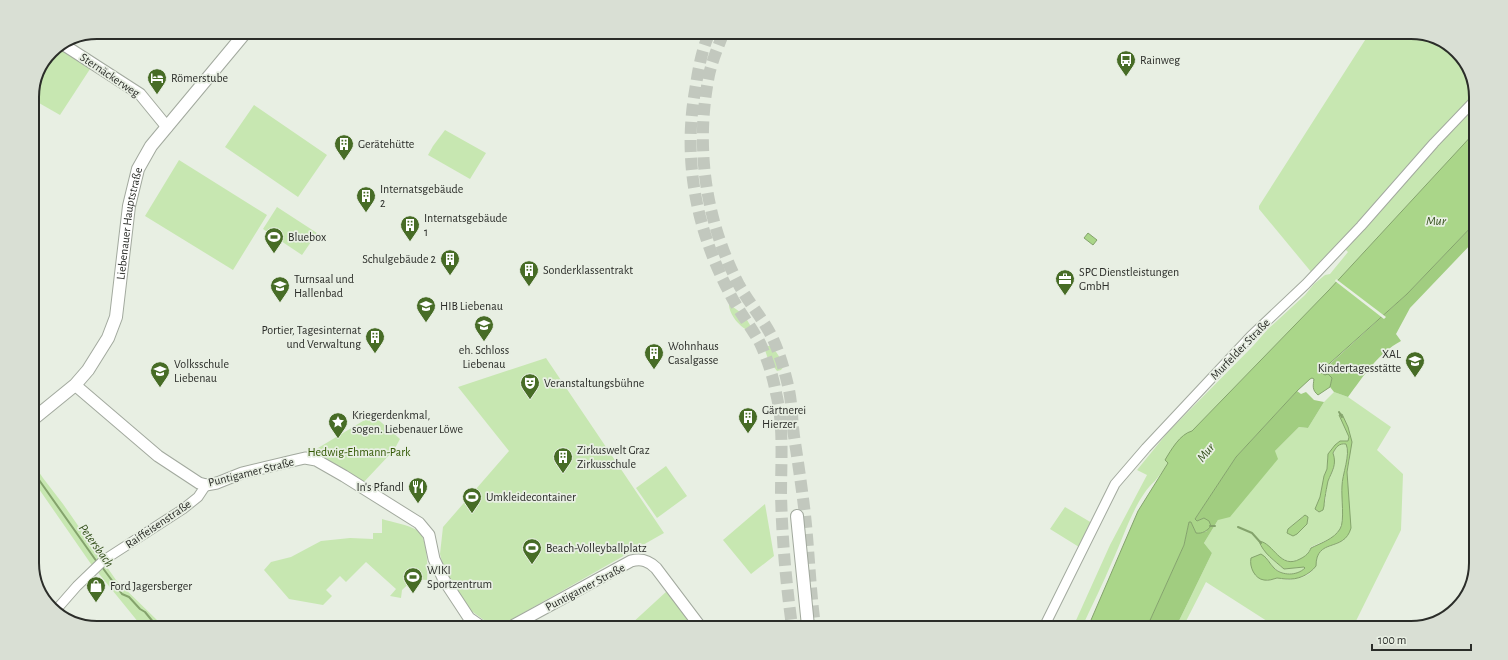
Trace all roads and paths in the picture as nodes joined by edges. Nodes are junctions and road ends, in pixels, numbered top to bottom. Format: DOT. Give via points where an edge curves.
graph roads {
  1 [pos="239,39"];
  2 [pos="67,48"];
  3 [pos="1469,106"];
  4 [pos="167,127"];
  5 [pos="75,385"];
  6 [pos="39,415"];
  7 [pos="206,485"];
  8 [pos="59,607"];
  9 [pos="473,621"];
  10 [pos="521,621"];
  11 [pos="696,621"];
  12 [pos="800,621"];
  13 [pos="807,621"];
  14 [pos="1047,621"];
  1 -- 4 [label="main road, Liebenauer Hauptstraße"];
  2 -- 4 [label="main road, Sternäckerweg" via="140,94"];
  3 -- 14 [label="street, Murfelder Straße" via="1362,226 1251,336 1115,484"];
  4 -- 5 [label="main road, Liebenauer Hauptstraße" via="151,146 138,169 129,206 116,317 108,338 88,370"];
  5 -- 6 [label="main road, Liebenauer Hauptstraße"];
  5 -- 7 [label="main road, Puntigamer Straße" via="158,456 192,479"];
  7 -- 8 [label="street, Raiffeisenstraße" via="198,497 183,509 104,560"];
  7 -- 9 [label="main road, Puntigamer Straße" via="270,465 305,458 316,460 419,523 428,535 434,559 444,580"];
  10 -- 11 [label="main road, Puntigamer Straße" via="631,561 638,560 648,562 656,568"];
  12 -- 13 [label="main road" via="794,516"];
}
